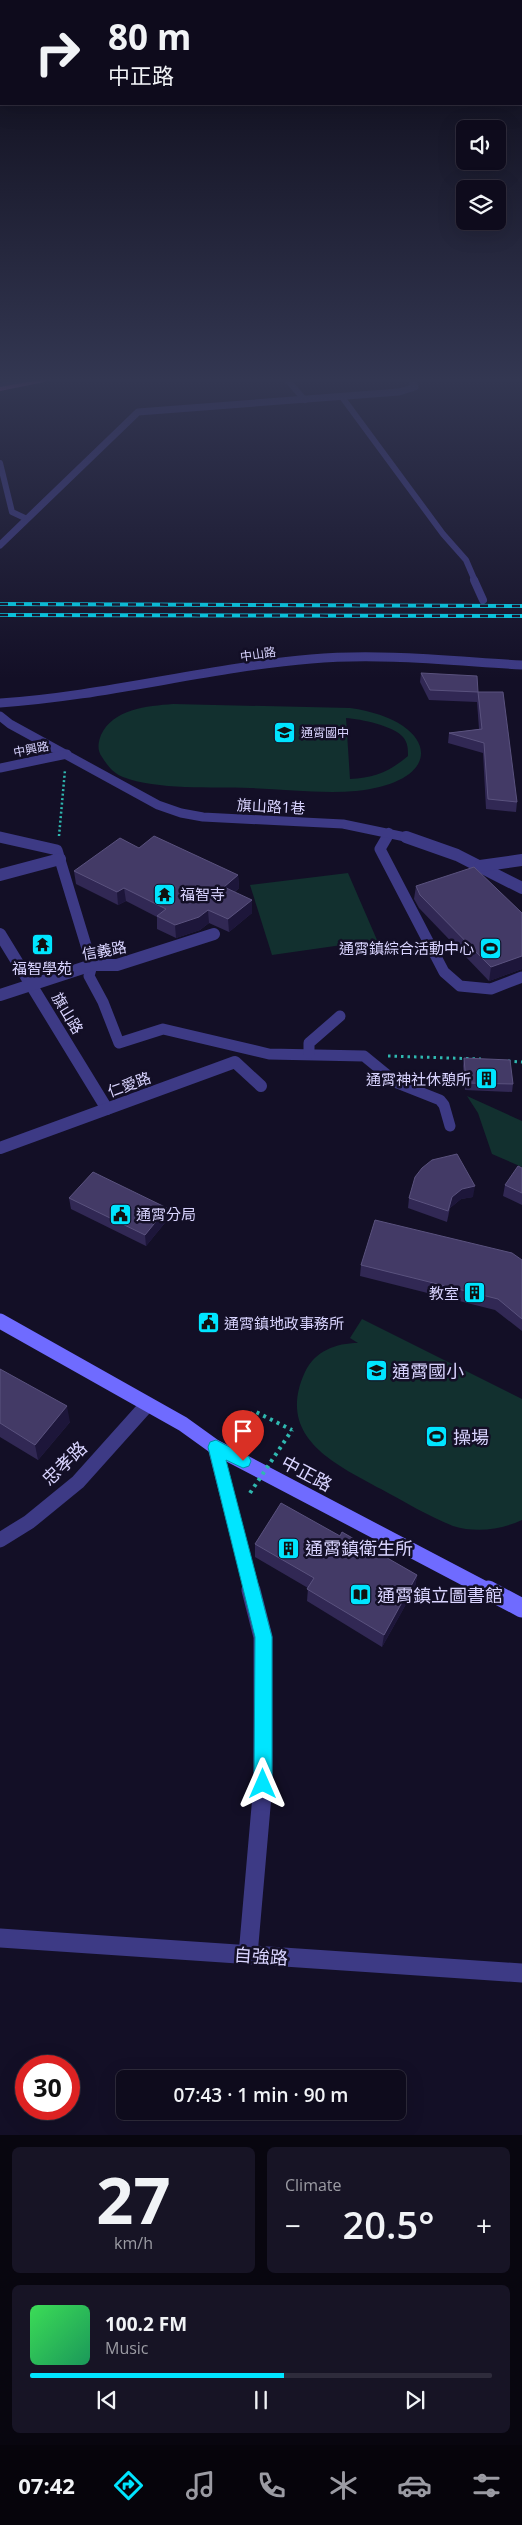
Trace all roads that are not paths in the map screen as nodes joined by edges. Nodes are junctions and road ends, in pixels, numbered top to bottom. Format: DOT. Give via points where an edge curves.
graph roads {
  1 [pos="4,480"];
  2 [pos="68,480"];
  3 [pos="403,480"];
  4 [pos="28,519"];
  5 [pos="0,545"];
  6 [pos="483,600"];
  7 [pos="522,665"];
  8 [pos="0,704"];
  9 [pos="0,716"];
  10 [pos="67,754"];
  11 [pos="0,768"];
  12 [pos="389,832"];
  13 [pos="0,837"];
  14 [pos="58,854"];
  15 [pos="522,860"];
  16 [pos="480,866"];
  17 [pos="0,875"];
  18 [pos="522,888"];
  19 [pos="0,934"];
  20 [pos="214,934"];
  21 [pos="92,965"];
  22 [pos="522,977"];
  23 [pos="32,985"];
  24 [pos="0,995"];
  25 [pos="340,1016"];
  26 [pos="309,1054"];
  27 [pos="262,1086"];
  28 [pos="107,1109"];
  29 [pos="450,1126"];
  30 [pos="0,1148"];
  31 [pos="0,1321"];
  32 [pos="147,1404"];
  33 [pos="221,1450"];
  34 [pos="0,1540"];
  35 [pos="522,1608"];
  36 [pos="0,1938"];
  37 [pos="248,1955"];
  38 [pos="522,1973"];
  1 -- 4 [label="lane" via="12,512"];
  2 -- 4 [label="street"];
  3 -- 6 [label="lane" via="466,560"];
  4 -- 5 [label="street"];
  7 -- 8 [label="street, 中山路" via="360,657 310,659 62,699"];
  9 -- 10 [label="street, 旗山路1巷"];
  10 -- 11 [label="street, 中興路"];
  10 -- 12 [label="street, 旗山路1巷" via="136,794 180,813 352,826"];
  12 -- 16 [label="street, 旗山路1巷" via="427,843"];
  12 -- 22 [label="lane" via="380,850 444,972 460,986 491,989"];
  13 -- 14 [label="lane"];
  14 -- 17 [label="street"];
  14 -- 21 [label="lane"];
  15 -- 16 [label="street"];
  16 -- 18 [label="street, 旗山路1巷"];
  19 -- 23 [label="street, 旗山路"];
  20 -- 21 [label="street, 信義路" via="117,965"];
  21 -- 23 [label="street, 信義路"];
  21 -- 26 [label="lane" via="89,976 119,1043 163,1029 269,1054"];
  23 -- 24 [label="street, 信義路"];
  23 -- 28 [label="street, 旗山路"];
  25 -- 26 [label="lane" via="309,1042"];
  26 -- 29 [label="lane" via="364,1056 397,1083 440,1100"];
  27 -- 28 [label="street, 仁愛路" via="235,1062"];
  28 -- 30 [label="street, 仁愛路"];
  31 -- 32 [label="main road, 中正路"];
  32 -- 33 [label="main road, 中正路"];
  32 -- 34 [label="street, 忠孝路" via="78,1482 29,1522"];
  33 -- 35 [label="main road, 中正路"];
  33 -- 37 [label="street" via="264,1637 263,1784"];
  36 -- 37 [label="street, 自強路"];
  37 -- 38 [label="street, 自強路"];
}
